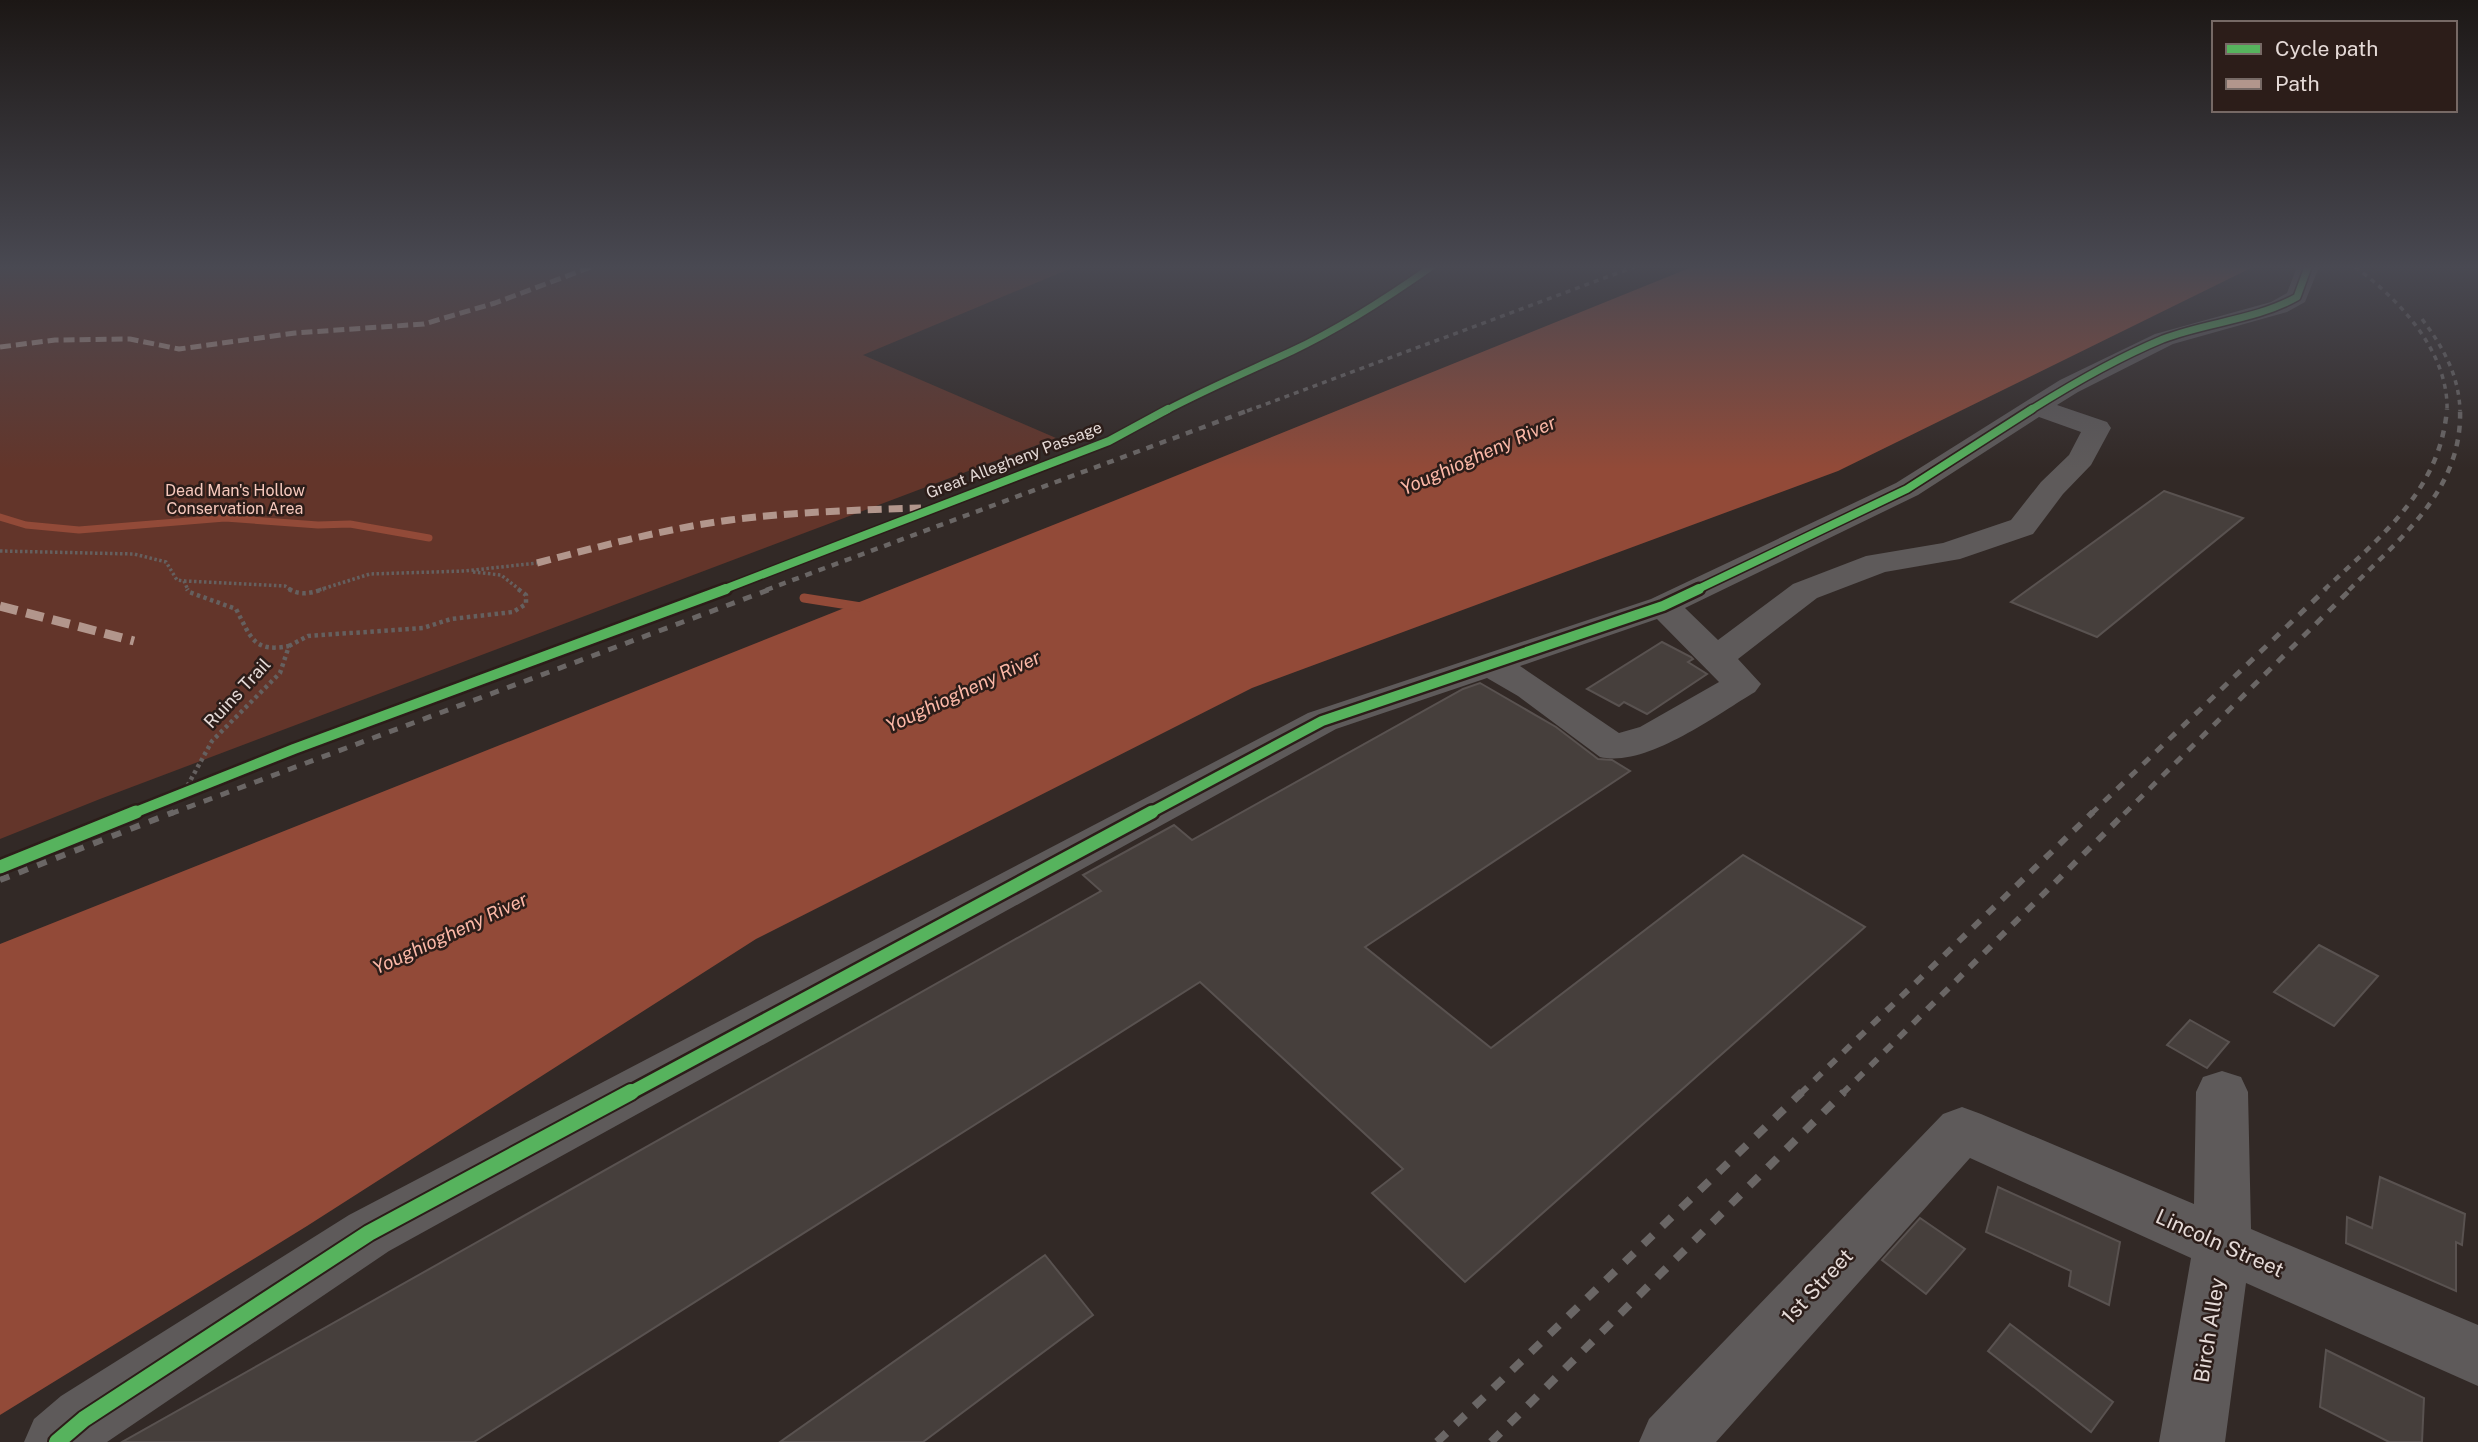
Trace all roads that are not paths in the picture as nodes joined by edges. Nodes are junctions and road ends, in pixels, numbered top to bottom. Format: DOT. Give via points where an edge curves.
graph roads {
  1 [pos="2180,334"];
  2 [pos="2036,407"];
  3 [pos="1663,606"];
  4 [pos="1718,657"];
  5 [pos="1490,664"];
  6 [pos="2222,1092"];
  7 [pos="1962,1130"];
  8 [pos="2222,1244"];
  9 [pos="2478,1356"];
  10 [pos="57,1442"];
  11 [pos="1672,1442"];
  12 [pos="2192,1442"];
  1 -- 2 [label="street" via="2069,386"];
  2 -- 3 [label="street" via="1907,489"];
  2 -- 4 [label="street" via="2097,428 2081,459 2022,527 1949,552 1878,563 1805,592"];
  3 -- 4 [label="street"];
  3 -- 5 [label="street"];
  4 -- 5 [label="street" via="1742,684 1654,735 1614,748"];
  5 -- 10 [label="street" via="1322,721 381,1226 84,1419"];
  6 -- 8 [label="street, Birch Alley"];
  7 -- 8 [label="street, Lincoln Street"];
  7 -- 11 [label="street, 1st Street"];
  8 -- 9 [label="street, Lincoln Street"];
  8 -- 12 [label="street, Birch Alley"];
}
